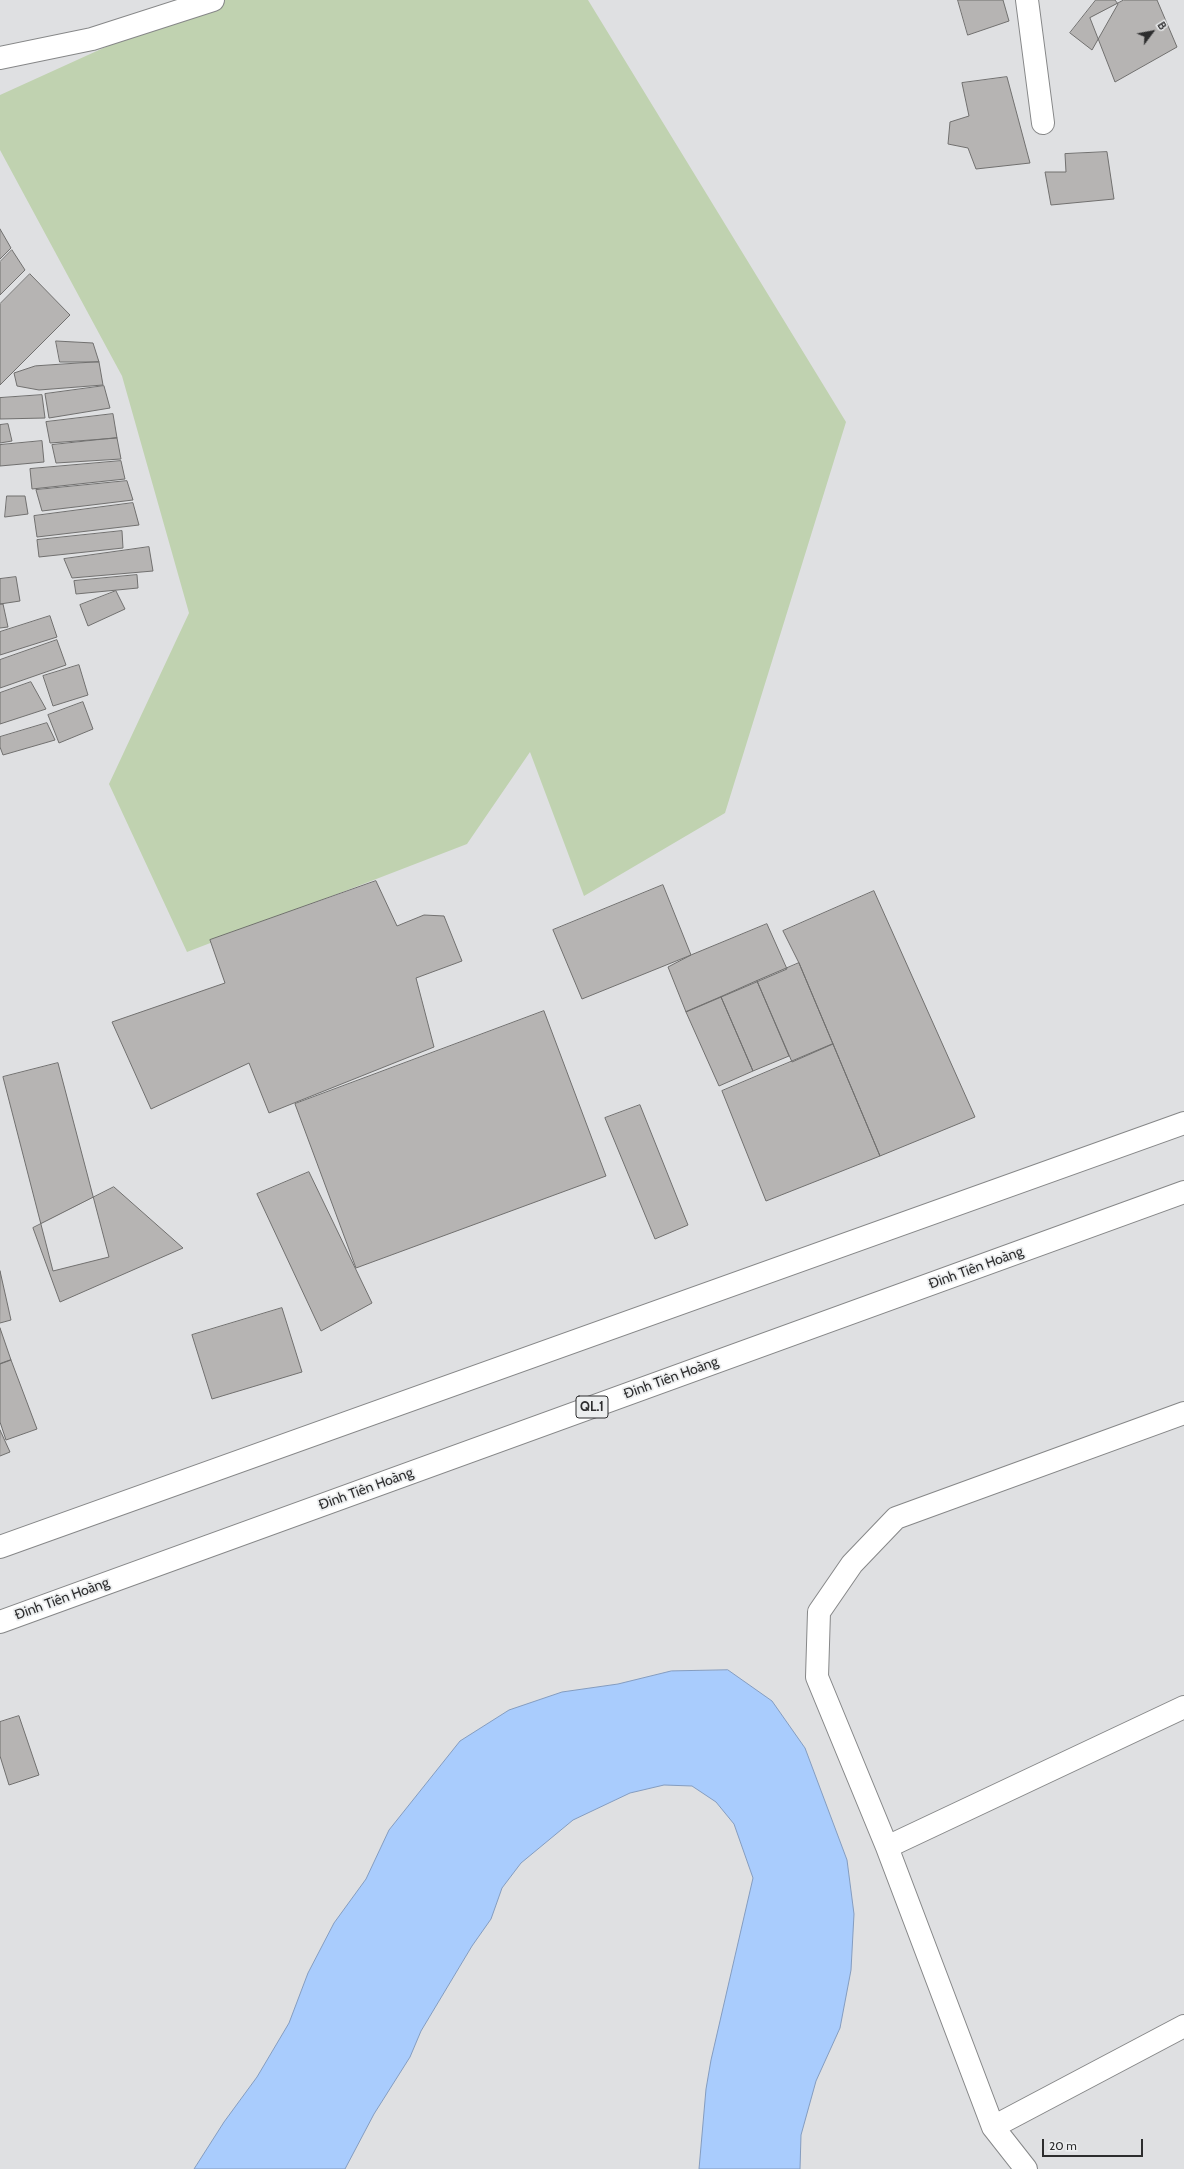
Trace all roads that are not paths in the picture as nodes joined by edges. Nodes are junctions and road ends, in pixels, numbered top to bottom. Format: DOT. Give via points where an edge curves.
graph roads {
  1 [pos="213,0"];
  2 [pos="1027,0"];
  3 [pos="0,58"];
  4 [pos="1043,123"];
  5 [pos="1184,1123"];
  6 [pos="1184,1192"];
  7 [pos="1184,1413"];
  8 [pos="0,1548"];
  9 [pos="0,1622"];
  10 [pos="1184,1707"];
  11 [pos="887,1847"];
  12 [pos="1184,2026"];
  13 [pos="993,2127"];
  14 [pos="1026,2169"];
  1 -- 3 [label="main road" via="92,39"];
  2 -- 4 [label="main road"];
  5 -- 8 [label="main road"];
  6 -- 9 [label="main road, Đinh Tiên Hoàng / QL.1"];
  7 -- 11 [label="main road" via="896,1518 852,1564 819,1612 817,1678"];
  10 -- 11 [label="main road"];
  11 -- 13 [label="main road"];
  12 -- 13 [label="main road"];
  13 -- 14 [label="main road"];
}
